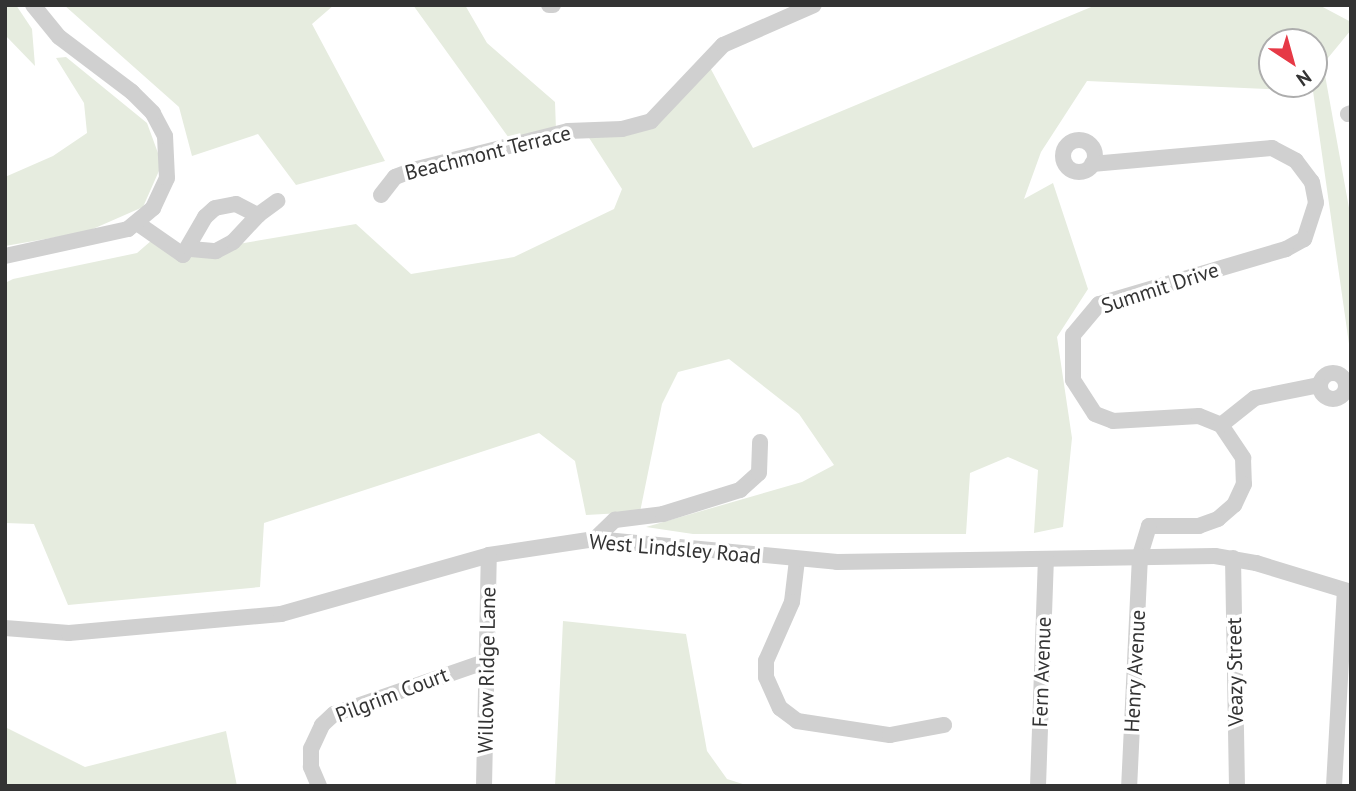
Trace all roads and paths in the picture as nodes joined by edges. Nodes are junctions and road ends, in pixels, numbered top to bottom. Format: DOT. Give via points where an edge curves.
graph roads {
  1 [pos="33,5"];
  2 [pos="814,5"];
  3 [pos="1092,164"];
  4 [pos="382,195"];
  5 [pos="277,201"];
  6 [pos="258,215"];
  7 [pos="137,223"];
  8 [pos="191,249"];
  9 [pos="5,256"];
  10 [pos="1319,385"];
  11 [pos="1221,425"];
  12 [pos="761,442"];
  13 [pos="596,539"];
  14 [pos="489,555"];
  15 [pos="1140,556"];
  16 [pos="1233,558"];
  17 [pos="1046,559"];
  18 [pos="797,560"];
  19 [pos="1348,592"];
  20 [pos="5,628"];
  21 [pos="487,661"];
  22 [pos="944,725"];
  23 [pos="320,786"];
  24 [pos="484,786"];
  25 [pos="1038,786"];
  26 [pos="1129,786"];
  27 [pos="1237,786"];
  28 [pos="1334,786"];
  1 -- 7 [label="street" via="59,37 132,92 160,124 168,149 167,178 153,208"];
  2 -- 4 [label="street, Beachmont Terrace" via="723,45 651,121 622,129 568,131 425,167 396,177"];
  3 -- 11 [label="street, Summit Drive" via="1272,148 1296,160 1312,182 1316,204 1304,239 1286,249 1099,304 1073,335 1073,380 1095,414 1113,421 1199,416"];
  5 -- 6 [label="street"];
  6 -- 8 [label="street" via="233,242 216,251"];
  6 -- 8 [label="street" via="236,204 215,208 205,217"];
  7 -- 8 [label="street" via="178,254"];
  7 -- 9 [label="street" via="114,235"];
  10 -- 11 [label="street" via="1255,398"];
  11 -- 15 [label="street" via="1243,458 1244,484 1234,505 1218,519 1199,526 1149,526"];
  12 -- 13 [label="street" via="759,474 740,491 663,514 615,520"];
  13 -- 14 [label="street, West Lindsley Road"];
  13 -- 18 [label="street, West Lindsley Road"];
  14 -- 20 [label="street, West Lindsley Road" via="281,614 69,633"];
  14 -- 21 [label="street, Willow Ridge Lane"];
  15 -- 16 [label="street, West Lindsley Road"];
  15 -- 17 [label="street, West Lindsley Road"];
  15 -- 26 [label="street, Henry Avenue"];
  16 -- 19 [label="street, West Lindsley Road"];
  16 -- 27 [label="street, Veazy Street"];
  17 -- 18 [label="street, West Lindsley Road"];
  17 -- 25 [label="street, Fern Avenue"];
  18 -- 22 [label="street" via="792,603 766,661 766,677 780,708 797,721 890,735"];
  19 -- 28 [label="street"];
  21 -- 23 [label="street, Pilgrim Court" via="334,714 322,725 311,749 311,767"];
  21 -- 24 [label="street, Willow Ridge Lane"];
}
